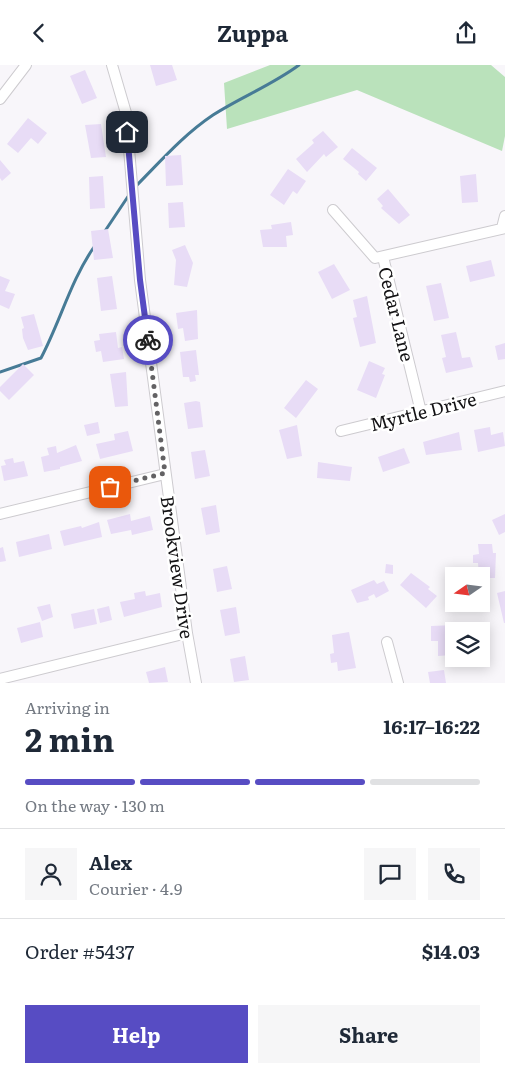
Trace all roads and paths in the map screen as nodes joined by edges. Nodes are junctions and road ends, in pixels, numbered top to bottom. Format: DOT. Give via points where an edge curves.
graph roads {
  1 [pos="26,65"];
  2 [pos="112,65"];
  3 [pos="0,99"];
  4 [pos="333,210"];
  5 [pos="505,216"];
  6 [pos="504,228"];
  7 [pos="383,257"];
  8 [pos="505,391"];
  9 [pos="421,411"];
  10 [pos="341,431"];
  11 [pos="165,473"];
  12 [pos="0,514"];
  13 [pos="187,633"];
  14 [pos="387,641"];
  15 [pos="0,679"];
  16 [pos="196,683"];
  17 [pos="398,683"];
  1 -- 3 [label="street"];
  2 -- 11 [label="street, Brookview Drive" via="126,113 140,280"];
  4 -- 7 [label="street, Cedar Lane" via="375,258"];
  5 -- 6 [label="street"];
  6 -- 7 [label="street"];
  7 -- 9 [label="street, Cedar Lane"];
  8 -- 9 [label="street, Myrtle Drive"];
  9 -- 10 [label="street, Myrtle Drive"];
  11 -- 12 [label="street"];
  11 -- 13 [label="street, Brookview Drive"];
  13 -- 15 [label="street"];
  13 -- 16 [label="street, Brookview Drive"];
  14 -- 17 [label="street"];
}
